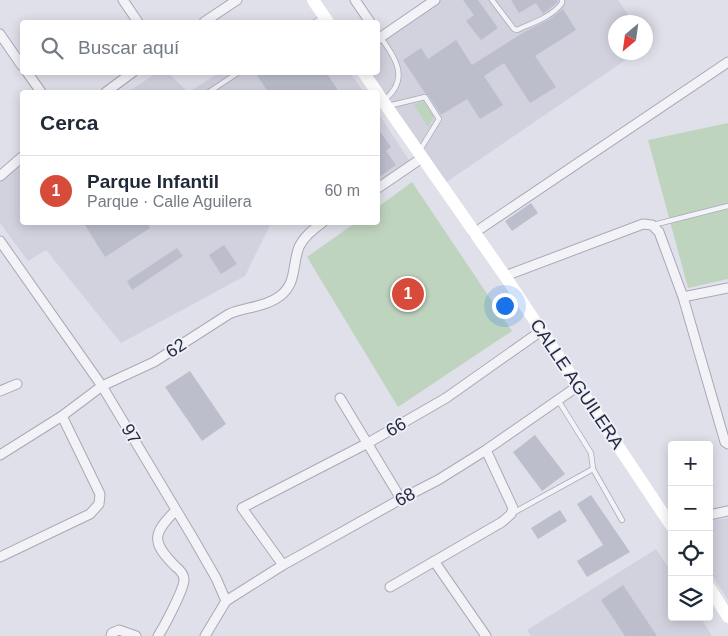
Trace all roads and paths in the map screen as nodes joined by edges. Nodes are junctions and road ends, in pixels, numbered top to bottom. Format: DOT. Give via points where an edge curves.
graph roads {
  1 [pos="123,0"];
  2 [pos="237,0"];
  3 [pos="313,0"];
  4 [pos="355,0"];
  5 [pos="435,0"];
  6 [pos="492,0"];
  7 [pos="562,0"];
  8 [pos="137,20"];
  9 [pos="207,20"];
  10 [pos="322,20"];
  11 [pos="369,20"];
  12 [pos="0,34"];
  13 [pos="380,35"];
  14 [pos="380,38"];
  15 [pos="728,62"];
  16 [pos="20,63"];
  17 [pos="29,75"];
  18 [pos="129,75"];
  19 [pos="235,75"];
  20 [pos="365,75"];
  21 [pos="40,90"];
  22 [pos="109,90"];
  23 [pos="212,90"];
  24 [pos="375,90"];
  25 [pos="381,99"];
  26 [pos="420,155"];
  27 [pos="20,159"];
  28 [pos="0,176"];
  29 [pos="380,186"];
  30 [pos="728,206"];
  31 [pos="319,225"];
  32 [pos="652,225"];
  33 [pos="474,233"];
  34 [pos="0,241"];
  35 [pos="505,276"];
  36 [pos="728,288"];
  37 [pos="682,297"];
  38 [pos="542,331"];
  39 [pos="18,384"];
  40 [pos="102,386"];
  41 [pos="578,386"];
  42 [pos="0,391"];
  43 [pos="340,398"];
  44 [pos="558,400"];
  45 [pos="62,416"];
  46 [pos="368,443"];
  47 [pos="727,443"];
  48 [pos="486,450"];
  49 [pos="0,455"];
  50 [pos="593,469"];
  51 [pos="401,499"];
  52 [pos="176,510"];
  53 [pos="728,511"];
  54 [pos="511,514"];
  55 [pos="713,514"];
  56 [pos="622,520"];
  57 [pos="668,521"];
  58 [pos="0,557"];
  59 [pos="434,561"];
  60 [pos="283,565"];
  61 [pos="390,586"];
  62 [pos="713,593"];
  63 [pos="226,600"];
  64 [pos="728,617"];
  65 [pos="111,636"];
  66 [pos="136,636"];
  67 [pos="158,636"];
  68 [pos="205,636"];
  69 [pos="486,636"];
  1 -- 8 [label="street"];
  2 -- 9 [label="street"];
  3 -- 10 [label="main road"];
  4 -- 11 [label="street"];
  5 -- 13 [label="street"];
  6 -- 7 [label="lane" via="517,30 542,19 560,7"];
  12 -- 16 [label="street"];
  14 -- 25 [label="lane" via="394,56 398,73 392,92"];
  15 -- 33 [label="street"];
  17 -- 21 [label="street"];
  18 -- 22 [label="street"];
  19 -- 23 [label="lane"];
  20 -- 24 [label="main road, CALLE AGUILERA"];
  25 -- 26 [label="main road, CALLE AGUILERA"];
  25 -- 26 [label="lane" via="425,97 439,119"];
  26 -- 29 [label="street"];
  26 -- 33 [label="main road, CALLE AGUILERA"];
  27 -- 28 [label="street"];
  30 -- 32 [label="lane"];
  31 -- 40 [label="street, 62" via="299,248 290,287 281,295 229,314 141,370"];
  32 -- 35 [label="street" via="643,224"];
  32 -- 37 [label="street" via="659,232"];
  33 -- 35 [label="main road, CALLE AGUILERA"];
  34 -- 40 [label="street, 97"];
  35 -- 38 [label="main road, CALLE AGUILERA"];
  36 -- 37 [label="street"];
  37 -- 47 [label="street"];
  38 -- 41 [label="main road, CALLE AGUILERA"];
  38 -- 46 [label="street, 66" via="446,398"];
  39 -- 42 [label="street"];
  40 -- 45 [label="street, 62"];
  40 -- 52 [label="street, 97"];
  41 -- 44 [label="street, 68"];
  41 -- 57 [label="main road, CALLE AGUILERA"];
  43 -- 46 [label="street"];
  44 -- 48 [label="street, 68"];
  44 -- 50 [label="lane" via="591,453"];
  45 -- 49 [label="street, 62"];
  45 -- 58 [label="street" via="100,494 100,504 90,514"];
  46 -- 51 [label="street"];
  46 -- 60 [label="street, 66" via="242,508"];
  48 -- 51 [label="street, 68"];
  48 -- 54 [label="street" via="513,508"];
  50 -- 54 [label="lane"];
  50 -- 56 [label="lane"];
  51 -- 60 [label="street, 68"];
  52 -- 63 [label="street, 97"];
  52 -- 67 [label="street" via="157,535 159,545 184,580"];
  53 -- 55 [label="street"];
  54 -- 59 [label="street"];
  59 -- 61 [label="street"];
  59 -- 69 [label="street"];
  60 -- 63 [label="street, 68"];
  62 -- 64 [label="main road"];
  63 -- 68 [label="street"];
  65 -- 66 [label="street" via="120,630"];
}
